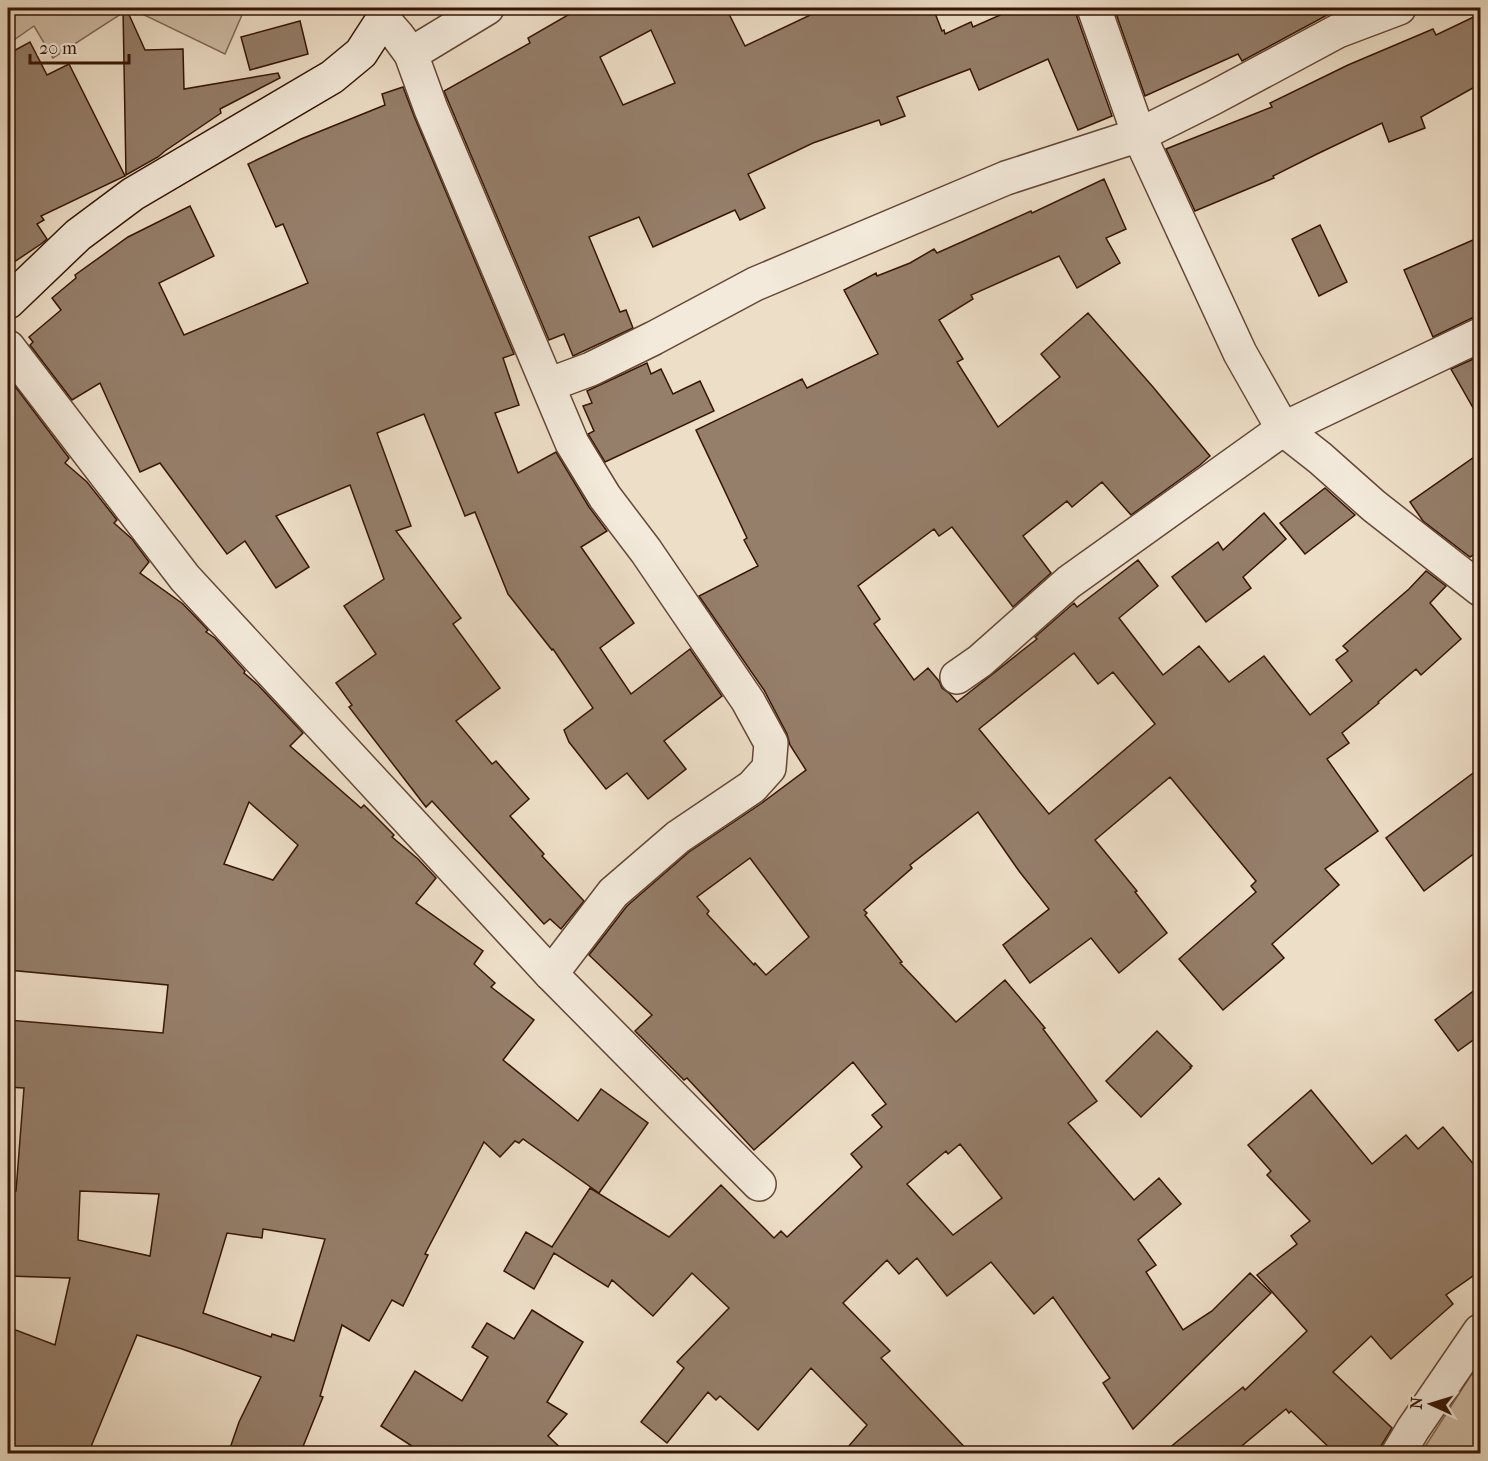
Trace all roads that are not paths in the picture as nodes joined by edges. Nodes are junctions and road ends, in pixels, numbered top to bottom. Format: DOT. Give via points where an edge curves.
graph roads {
  1 [pos="487,8"];
  2 [pos="1094,8"];
  3 [pos="1399,8"];
  4 [pos="383,13"];
  5 [pos="411,54"];
  6 [pos="1139,135"];
  7 [pos="8,302"];
  8 [pos="1480,335"];
  9 [pos="8,348"];
  10 [pos="548,385"];
  11 [pos="1283,429"];
  12 [pos="1480,589"];
  13 [pos="957,677"];
  14 [pos="551,974"];
  15 [pos="759,1184"];
  16 [pos="1480,1331"];
  17 [pos="1398,1454"];
  1 -- 5 [label="street"];
  2 -- 6 [label="street"];
  3 -- 6 [label="street" via="1338,31"];
  4 -- 5 [label="street"];
  4 -- 7 [label="street" via="361,53 332,77 133,194 78,235"];
  5 -- 10 [label="street"];
  6 -- 10 [label="street" via="1006,178 755,284 591,369"];
  6 -- 11 [label="street" via="1240,353"];
  8 -- 11 [label="street"];
  9 -- 14 [label="street" via="185,578"];
  10 -- 14 [label="street" via="572,443 605,497 748,701 771,743 769,768 752,787 678,837 613,892"];
  11 -- 12 [label="street"];
  11 -- 13 [label="street" via="1069,582"];
  14 -- 15 [label="street"];
  16 -- 17 [label="street"];
}
